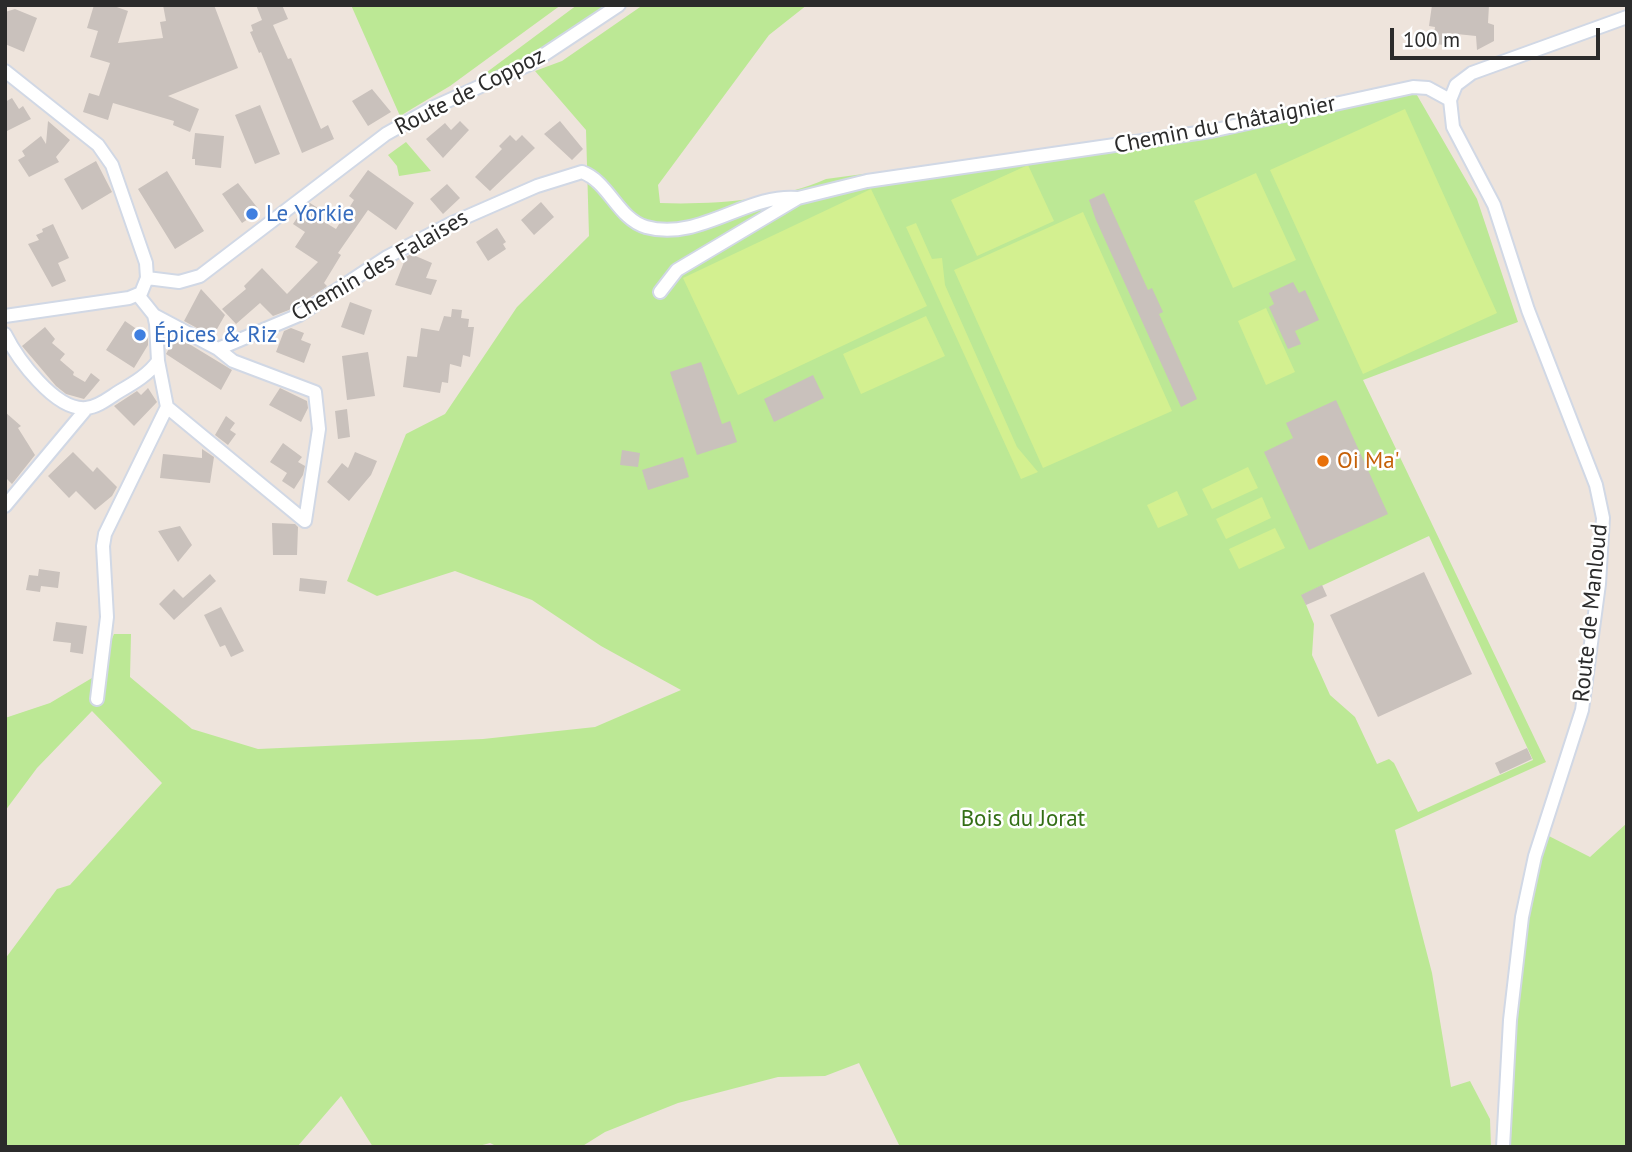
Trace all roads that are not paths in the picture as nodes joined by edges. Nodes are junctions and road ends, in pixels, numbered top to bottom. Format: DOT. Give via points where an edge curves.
graph roads {
  1 [pos="619,5"];
  2 [pos="1627,17"];
  3 [pos="5,71"];
  4 [pos="1450,100"];
  5 [pos="582,172"];
  6 [pos="798,198"];
  7 [pos="147,278"];
  8 [pos="660,292"];
  9 [pos="138,295"];
  10 [pos="154,315"];
  11 [pos="5,316"];
  12 [pos="5,334"];
  13 [pos="218,349"];
  14 [pos="158,360"];
  15 [pos="167,407"];
  16 [pos="87,408"];
  17 [pos="5,506"];
  18 [pos="97,699"];
  19 [pos="1503,1147"];
  1 -- 7 [label="street, Route de Coppoz" via="530,64 434,107 355,157 206,273 179,282"];
  2 -- 4 [label="street" via="1472,73 1456,85"];
  3 -- 7 [label="street" via="106,155 118,178"];
  4 -- 6 [label="street, Chemin du Châtaignier" via="1428,88 1414,87 1211,131 867,181"];
  4 -- 19 [label="street, Route de Manloud" via="1453,127 1494,205 1528,310 1596,485 1602,518 1599,584 1582,710 1535,856 1522,916"];
  5 -- 6 [label="street, Chemin du Châtaignier" via="595,179 635,222 652,229 705,223 783,197"];
  5 -- 13 [label="street, Chemin des Falaises" via="450,224 387,257 299,314"];
  6 -- 8 [label="street, Chemin du Châtaignier" via="677,270"];
  7 -- 9 [label="street"];
  9 -- 10 [label="street"];
  9 -- 11 [label="street"];
  10 -- 13 [label="street"];
  10 -- 14 [label="street"];
  12 -- 16 [label="street" via="25,368 40,382 68,403"];
  13 -- 15 [label="street" via="233,361 315,391 319,429 305,521"];
  14 -- 15 [label="street"];
  14 -- 16 [label="street" via="127,387"];
  15 -- 18 [label="street" via="105,534 107,617"];
  16 -- 17 [label="street"];
}
